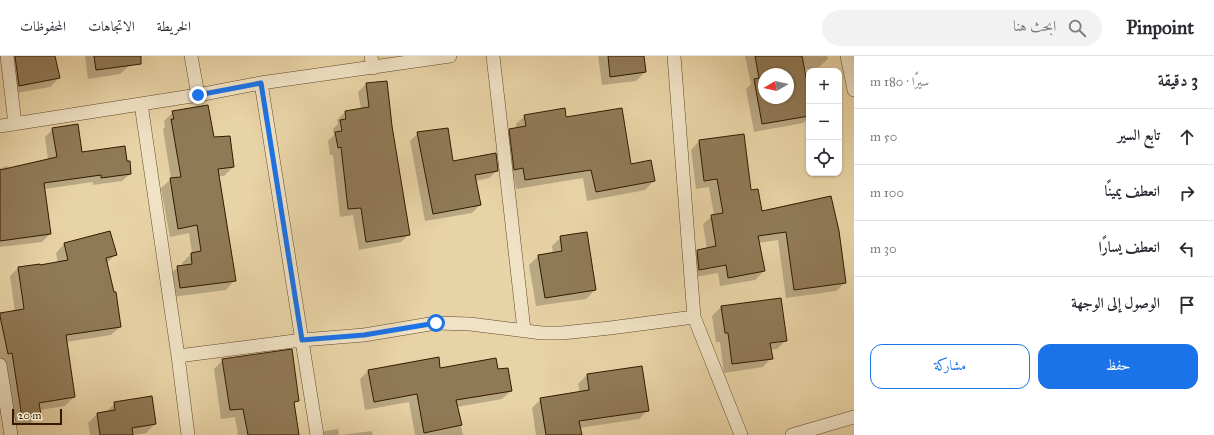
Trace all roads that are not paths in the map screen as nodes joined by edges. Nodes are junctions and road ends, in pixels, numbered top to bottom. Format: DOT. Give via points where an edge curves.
graph roads {
  1 [pos="7,56"];
  2 [pos="191,56"];
  3 [pos="450,56"];
  4 [pos="494,56"];
  5 [pos="674,56"];
  6 [pos="847,56"];
  7 [pos="372,62"];
  8 [pos="261,83"];
  9 [pos="854,90"];
  10 [pos="198,95"];
  11 [pos="141,104"];
  12 [pos="15,124"];
  13 [pos="0,126"];
  14 [pos="694,317"];
  15 [pos="524,330"];
  16 [pos="302,340"];
  17 [pos="178,356"];
  18 [pos="0,365"];
  19 [pos="854,417"];
  20 [pos="817,431"];
  21 [pos="11,435"];
  22 [pos="188,435"];
  23 [pos="317,435"];
  24 [pos="741,435"];
  25 [pos="792,435"];
  1 -- 12 [label="street"];
  2 -- 10 [label="street"];
  3 -- 7 [label="street"];
  4 -- 15 [label="street"];
  5 -- 14 [label="street"];
  6 -- 9 [label="street"];
  7 -- 8 [label="street"];
  8 -- 10 [label="street"];
  8 -- 16 [label="street"];
  10 -- 11 [label="street"];
  11 -- 12 [label="street"];
  11 -- 17 [label="street"];
  12 -- 13 [label="street"];
  14 -- 15 [label="street" via="562,332"];
  14 -- 24 [label="street"];
  15 -- 16 [label="street" via="436,323 364,335"];
  16 -- 17 [label="street"];
  16 -- 23 [label="street"];
  17 -- 22 [label="street"];
  18 -- 21 [label="street"];
  19 -- 20 [label="street"];
  20 -- 25 [label="street"];
}
